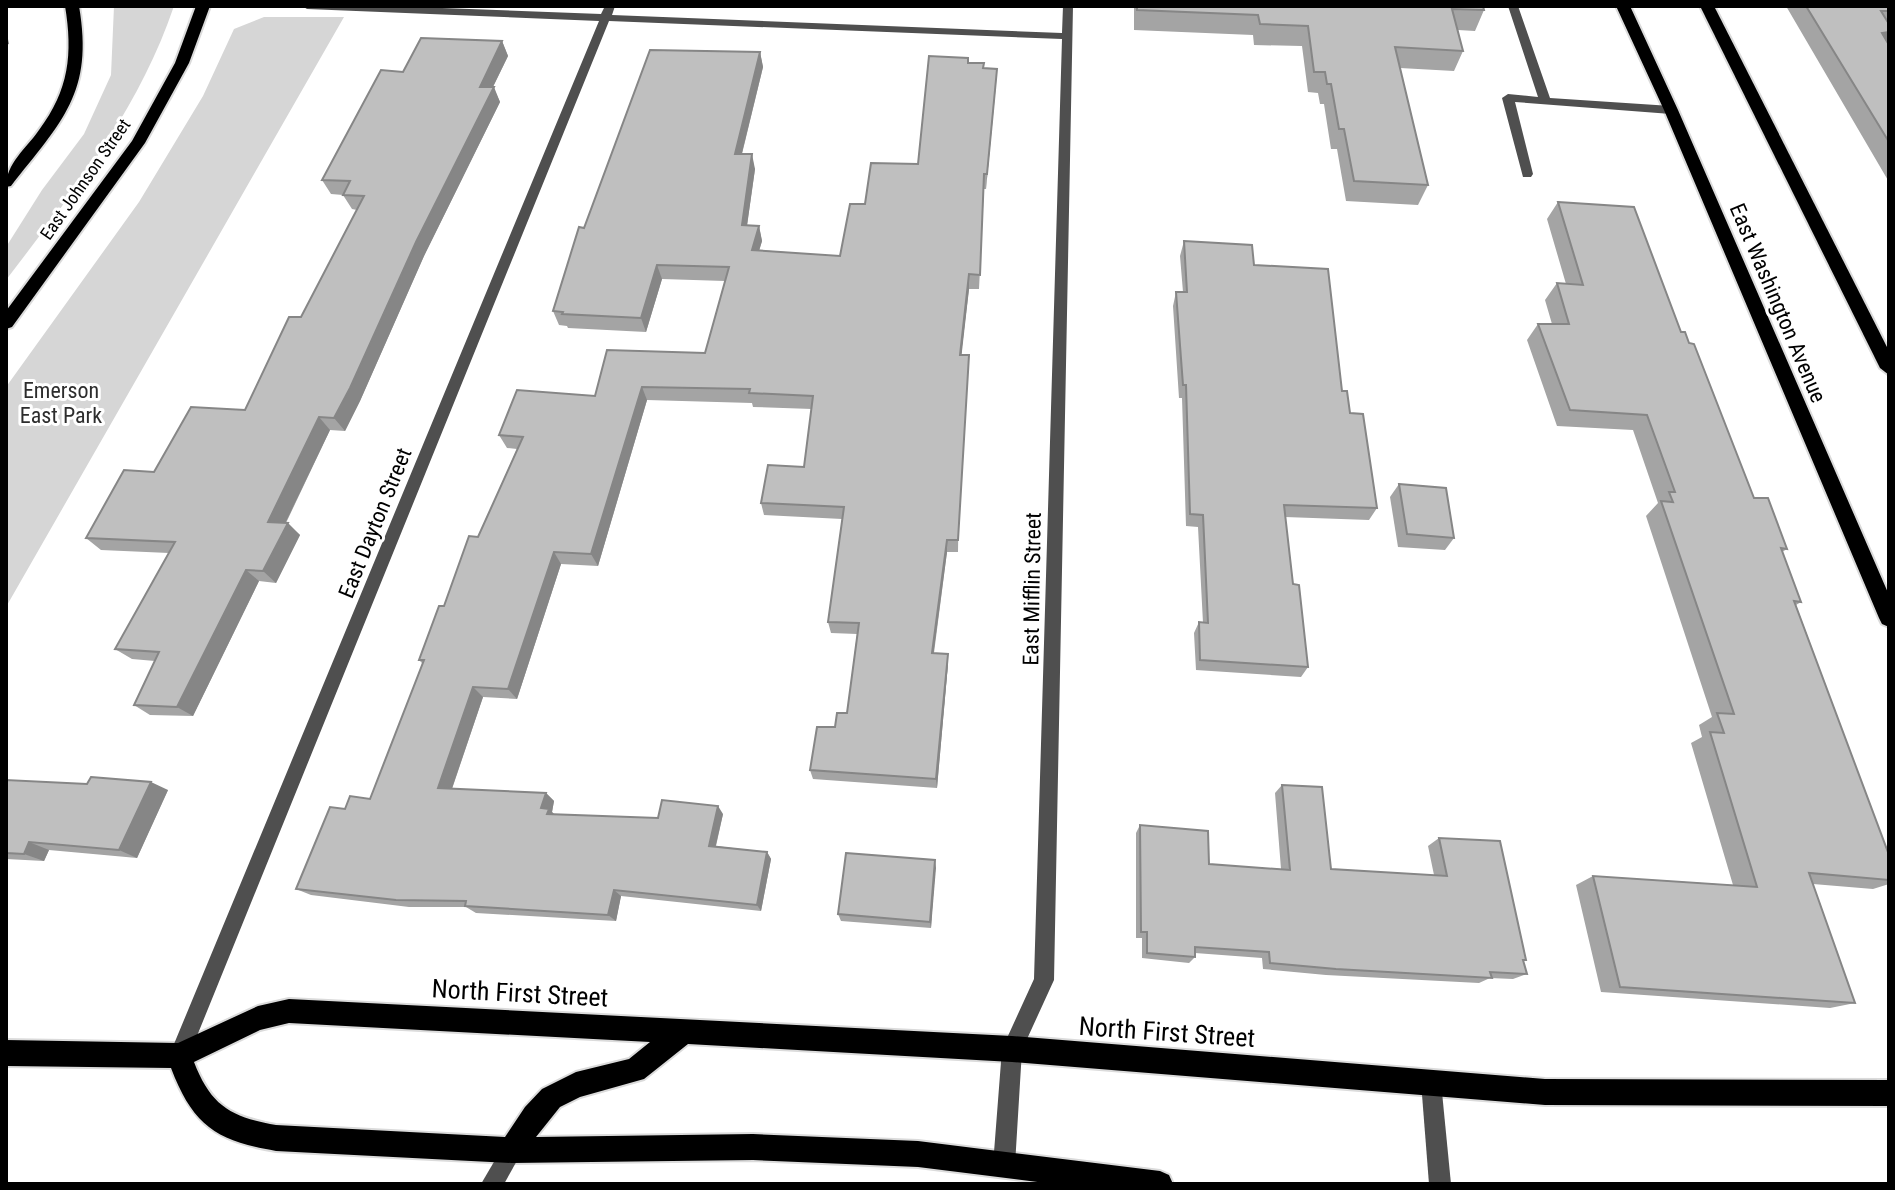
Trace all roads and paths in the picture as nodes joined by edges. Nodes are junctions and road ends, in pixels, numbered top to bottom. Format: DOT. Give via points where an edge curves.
graph roads {
  1 [pos="72,6"];
  2 [pos="203,6"];
  3 [pos="307,6"];
  4 [pos="1068,6"];
  5 [pos="1513,6"];
  6 [pos="1623,6"];
  7 [pos="1707,6"];
  8 [pos="608,11"];
  9 [pos="1067,36"];
  10 [pos="1545,101"];
  11 [pos="1671,110"];
  12 [pos="1527,174"];
  13 [pos="6,182"];
  14 [pos="6,323"];
  15 [pos="1889,368"];
  16 [pos="1889,618"];
  17 [pos="685,1031"];
  18 [pos="1012,1049"];
  19 [pos="6,1053"];
  20 [pos="179,1056"];
  21 [pos="1431,1082"];
  22 [pos="1889,1093"];
  23 [pos="512,1150"];
  24 [pos="1002,1175"];
  25 [pos="492,1184"];
  26 [pos="1160,1184"];
  27 [pos="1440,1184"];
  1 -- 13 [label="main road" via="77,33 74,81 50,126"];
  2 -- 14 [label="main road, East Johnson Street" via="182,63 138,143"];
  3 -- 8 [label="street"];
  4 -- 9 [label="street, East Mifflin Street"];
  5 -- 10 [label="street"];
  6 -- 11 [label="main road, East Washington Avenue"];
  7 -- 15 [label="main road"];
  8 -- 9 [label="street"];
  8 -- 20 [label="street, East Dayton Street"];
  9 -- 18 [label="street, East Mifflin Street" via="1044,980"];
  10 -- 11 [label="street"];
  10 -- 12 [label="street" via="1508,98"];
  11 -- 16 [label="main road, East Washington Avenue"];
  17 -- 18 [label="main road, North First Street"];
  17 -- 20 [label="main road, North First Street" via="289,1011 258,1018"];
  17 -- 23 [label="main road" via="635,1070 576,1085 551,1098"];
  18 -- 21 [label="main road, North First Street"];
  18 -- 24 [label="street, East Mifflin Street"];
  19 -- 20 [label="main road"];
  20 -- 23 [label="main road" via="204,1110 239,1130 276,1138"];
  21 -- 22 [label="main road, North First Street" via="1591,1093"];
  21 -- 27 [label="street"];
  23 -- 24 [label="main road" via="753,1147 918,1154"];
  23 -- 25 [label="street"];
  24 -- 26 [label="main road"];
}
